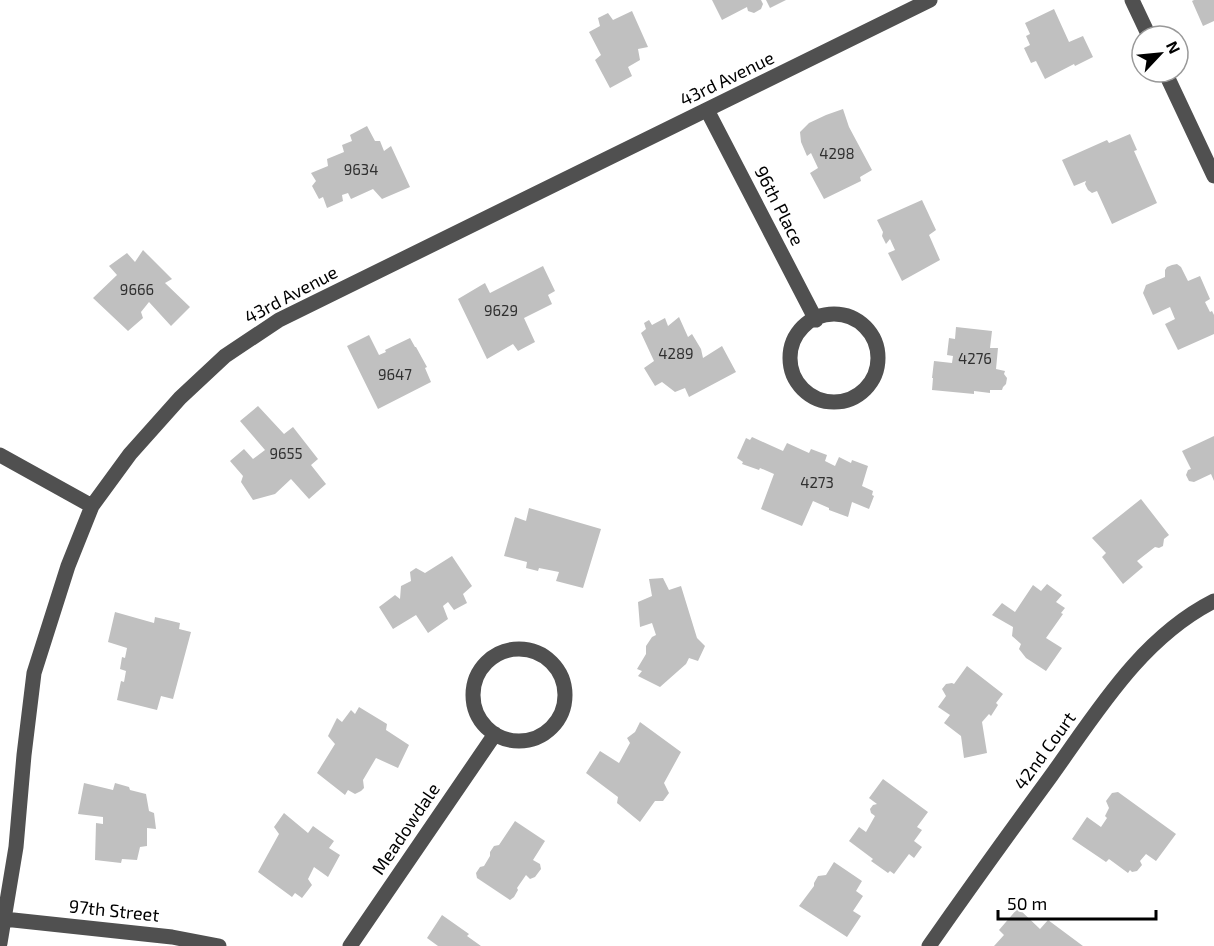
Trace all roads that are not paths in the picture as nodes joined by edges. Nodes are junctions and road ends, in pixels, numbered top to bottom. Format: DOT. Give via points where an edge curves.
graph roads {
  1 [pos="930,0"];
  2 [pos="1132,0"];
  3 [pos="1143,24"];
  4 [pos="1172,84"];
  5 [pos="707,110"];
  6 [pos="1214,176"];
  7 [pos="816,320"];
  8 [pos="0,455"];
  9 [pos="92,506"];
  10 [pos="1214,601"];
  11 [pos="495,734"];
  12 [pos="4,919"];
  13 [pos="0,943"];
  14 [pos="219,946"];
  15 [pos="350,946"];
  16 [pos="929,946"];
  1 -- 5 [label="street, 43rd Avenue"];
  2 -- 3 [label="street"];
  4 -- 6 [label="street"];
  5 -- 7 [label="street, 96th Place"];
  5 -- 9 [label="street, 43rd Avenue" via="279,320 225,356 180,398 130,454"];
  7 -- 7 [label="street" via="802,326 794,339 791,368 797,382 820,400 849,399 871,382 878,355 874,341 867,328 843,315 828,314"];
  8 -- 9 [label="street"];
  9 -- 12 [label="street, 43rd Avenue" via="68,566 34,674 16,847"];
  10 -- 16 [label="street, 42nd Court" via="1197,609 1145,652 1108,697"];
  11 -- 11 [label="street" via="525,741 540,736 562,713 564,682 546,657 518,648 490,658 481,669 474,683 474,704 483,724"];
  11 -- 15 [label="street, Meadowdale"];
  12 -- 13 [label="street, 43rd Avenue"];
  12 -- 14 [label="street, 97th Street" via="172,937"];
}
